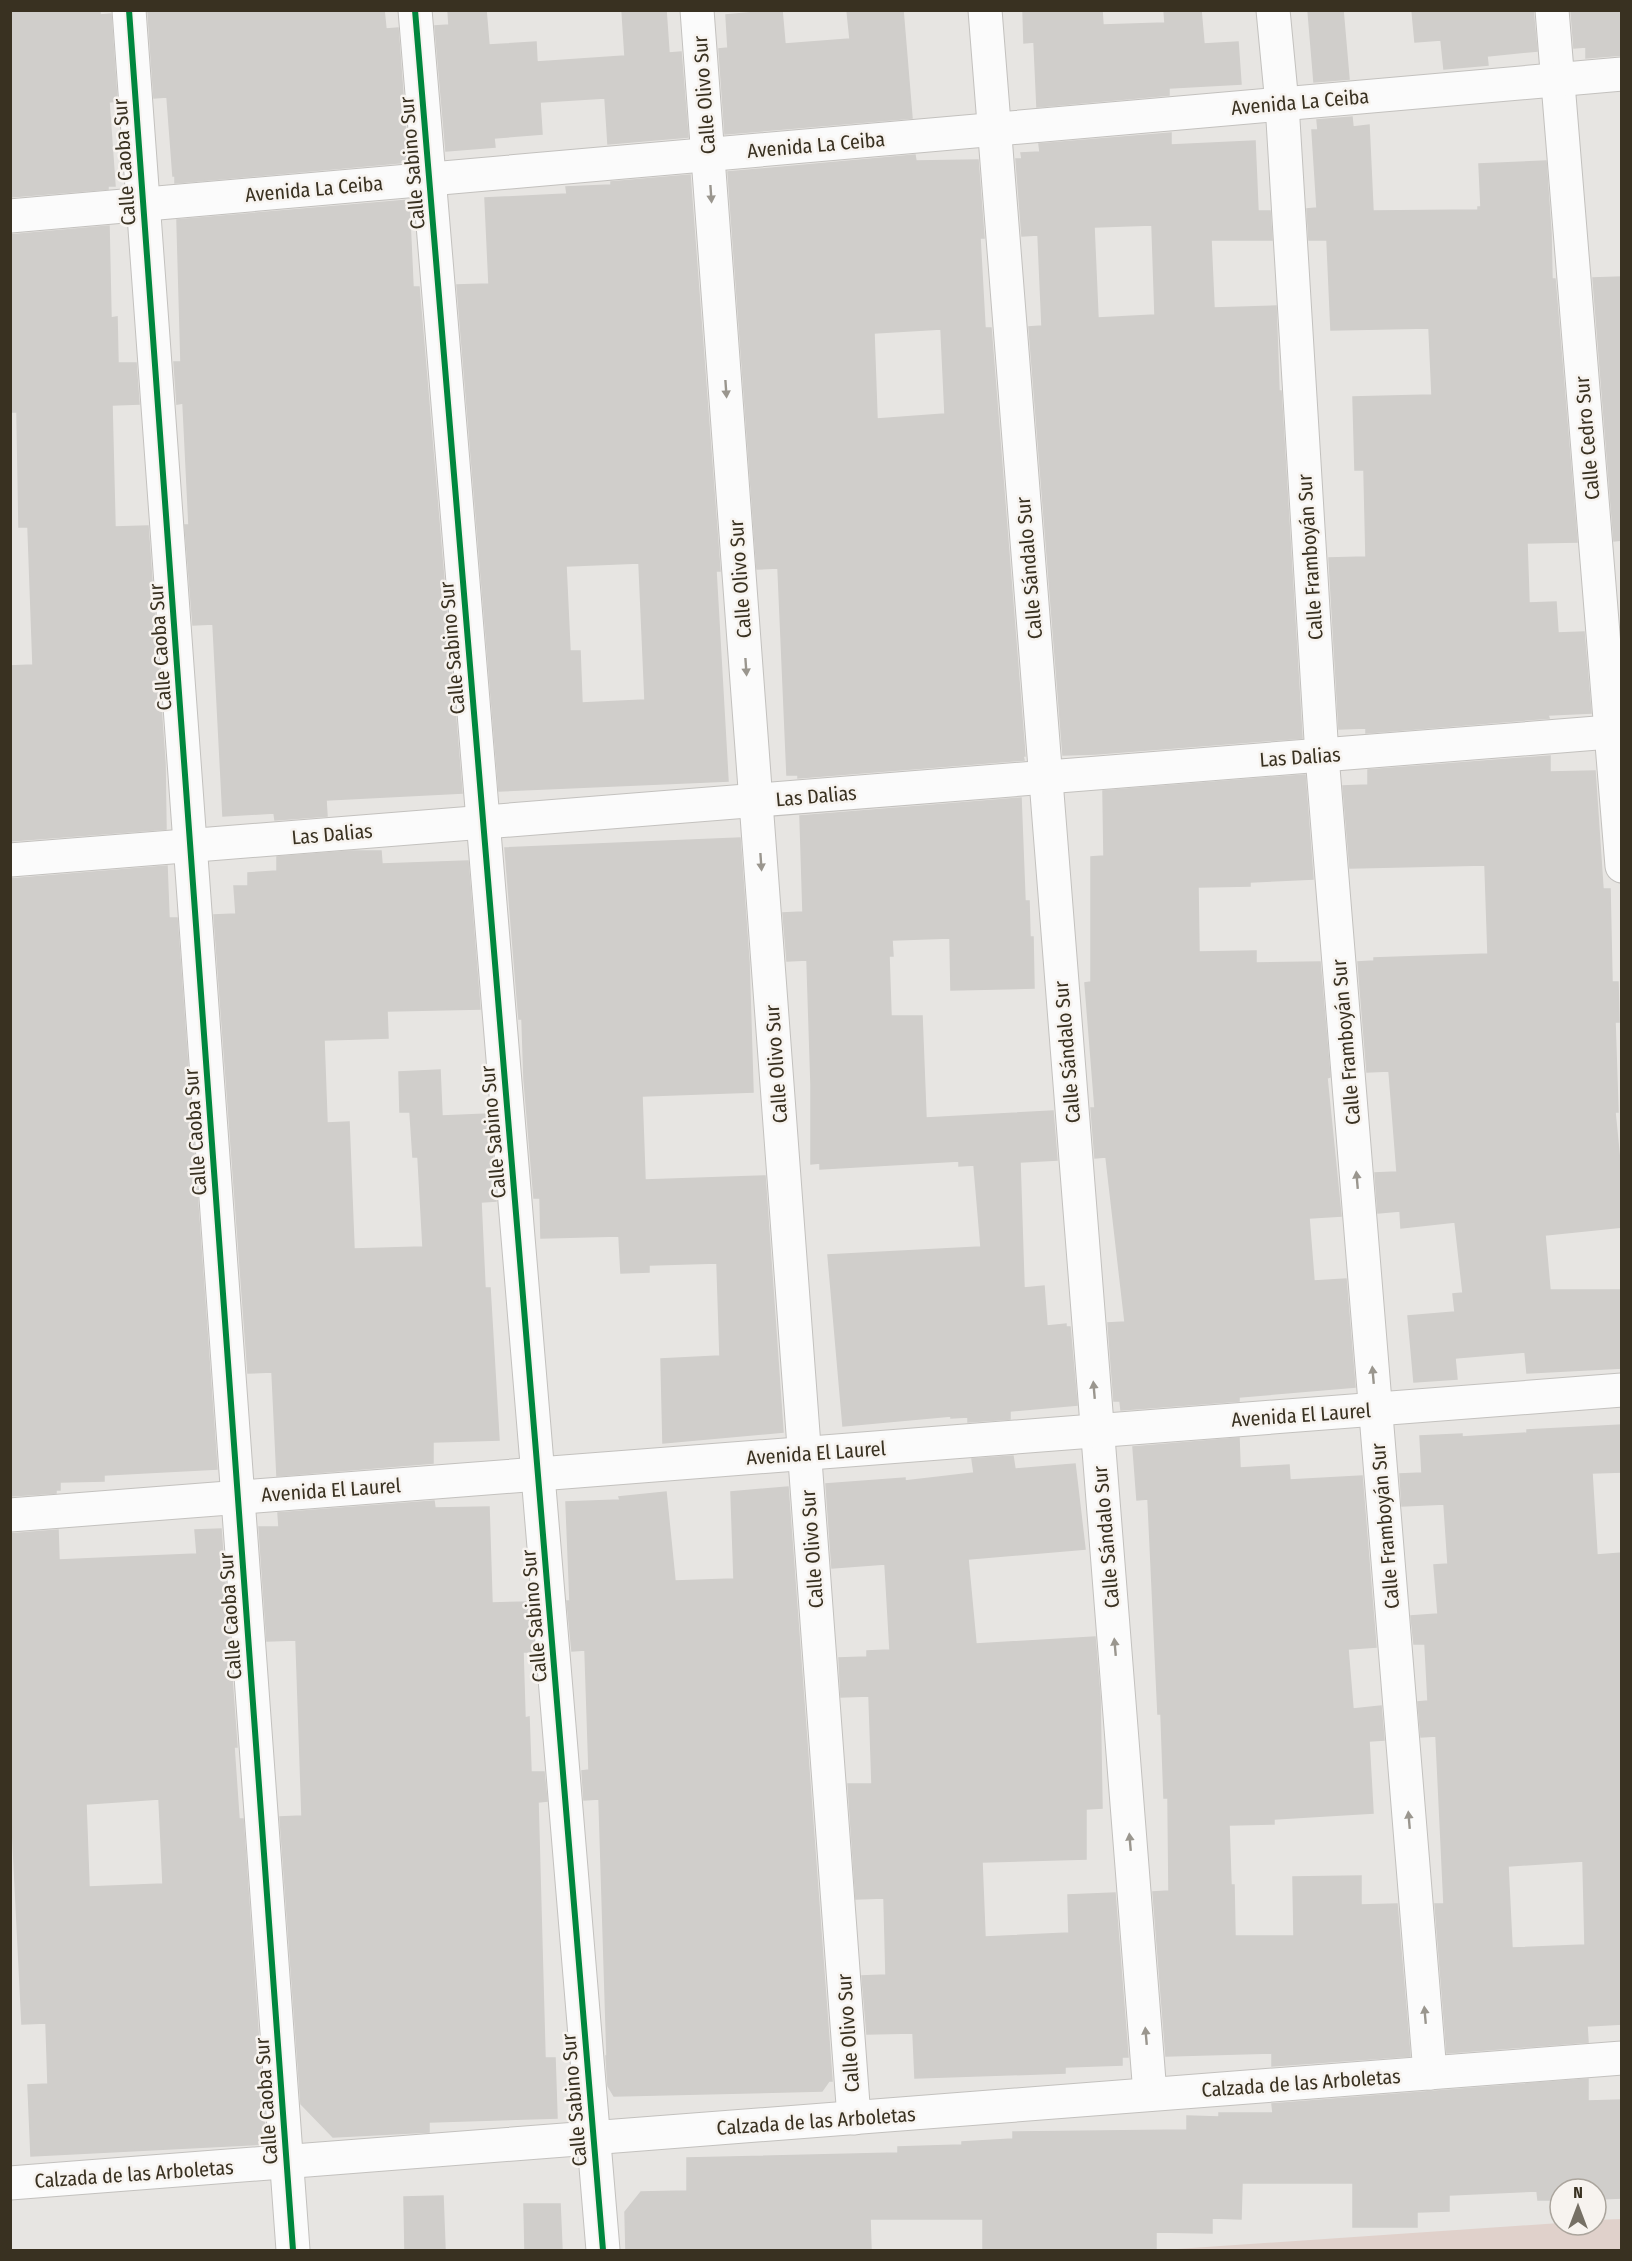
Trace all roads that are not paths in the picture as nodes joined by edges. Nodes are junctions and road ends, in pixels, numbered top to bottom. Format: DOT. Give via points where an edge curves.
graph roads {
  1 [pos="129,10"];
  2 [pos="416,10"];
  3 [pos="697,10"];
  4 [pos="985,10"];
  5 [pos="1273,10"];
  6 [pos="1552,10"];
  7 [pos="1622,74"];
  8 [pos="1558,80"];
  9 [pos="1282,104"];
  10 [pos="994,129"];
  11 [pos="708,155"];
  12 [pos="430,179"];
  13 [pos="144,204"];
  14 [pos="10,216"];
  15 [pos="1616,732"];
  16 [pos="1322,756"];
  17 [pos="1046,777"];
  18 [pos="756,800"];
  19 [pos="484,822"];
  20 [pos="191,845"];
  21 [pos="10,860"];
  22 [pos="1622,866"];
  23 [pos="1622,1390"];
  24 [pos="1376,1409"];
  25 [pos="1097,1431"];
  26 [pos="805,1454"];
  27 [pos="538,1474"];
  28 [pos="238,1497"];
  29 [pos="10,1515"];
  30 [pos="1622,2058"];
  31 [pos="1430,2073"];
  32 [pos="1150,2094"];
  33 [pos="854,2118"];
  34 [pos="594,2138"];
  35 [pos="287,2162"];
  36 [pos="10,2183"];
  37 [pos="293,2250"];
  38 [pos="603,2250"];
  1 -- 13 [label="street, Calle Caoba Sur"];
  2 -- 12 [label="street, Calle Sabino Sur"];
  3 -- 11 [label="street, Calle Olivo Sur"];
  4 -- 10 [label="street, Calle Sándalo Sur"];
  5 -- 9 [label="street, Calle Framboyán Sur"];
  6 -- 8 [label="street, Calle Cedro Sur"];
  7 -- 8 [label="street, Avenida La Ceiba"];
  8 -- 9 [label="street, Avenida La Ceiba"];
  8 -- 15 [label="street, Calle Cedro Sur"];
  9 -- 10 [label="street, Avenida La Ceiba"];
  9 -- 16 [label="street, Calle Framboyán Sur"];
  10 -- 11 [label="street, Avenida La Ceiba"];
  10 -- 17 [label="street, Calle Sándalo Sur"];
  11 -- 12 [label="street, Avenida La Ceiba"];
  11 -- 18 [label="street, Calle Olivo Sur, one-way"];
  12 -- 13 [label="street, Avenida La Ceiba"];
  12 -- 19 [label="street, Calle Sabino Sur"];
  13 -- 14 [label="street, Avenida La Ceiba"];
  13 -- 20 [label="street, Calle Caoba Sur"];
  15 -- 16 [label="street, Las Dalias"];
  15 -- 22 [label="street, Calle Cedro Sur"];
  16 -- 17 [label="street, Las Dalias"];
  24 -- 16 [label="street, Calle Framboyán Sur, one-way"];
  17 -- 18 [label="street, Las Dalias"];
  25 -- 17 [label="street, Calle Sándalo Sur, one-way"];
  18 -- 19 [label="street, Las Dalias"];
  18 -- 26 [label="street, Calle Olivo Sur, one-way"];
  19 -- 20 [label="street, Las Dalias"];
  19 -- 27 [label="street, Calle Sabino Sur"];
  20 -- 21 [label="street, Las Dalias"];
  20 -- 28 [label="street, Calle Caoba Sur"];
  23 -- 24 [label="street, Avenida El Laurel"];
  24 -- 25 [label="street, Avenida El Laurel"];
  31 -- 24 [label="street, Calle Framboyán Sur, one-way"];
  25 -- 26 [label="street, Avenida El Laurel"];
  32 -- 25 [label="street, Calle Sándalo Sur, one-way"];
  26 -- 27 [label="street, Avenida El Laurel"];
  26 -- 33 [label="street, Calle Olivo Sur"];
  27 -- 28 [label="street, Avenida El Laurel"];
  27 -- 34 [label="street, Calle Sabino Sur"];
  28 -- 29 [label="street, Avenida El Laurel"];
  28 -- 35 [label="street, Calle Caoba Sur"];
  30 -- 31 [label="street, Calzada de las Arboletas"];
  31 -- 32 [label="street, Calzada de las Arboletas"];
  32 -- 33 [label="street, Calzada de las Arboletas"];
  33 -- 34 [label="street, Calzada de las Arboletas"];
  34 -- 35 [label="street, Calzada de las Arboletas"];
  34 -- 38 [label="street, Calle Sabino Sur"];
  35 -- 36 [label="street, Calzada de las Arboletas"];
  35 -- 37 [label="street, Calle Caoba Sur"];
}
